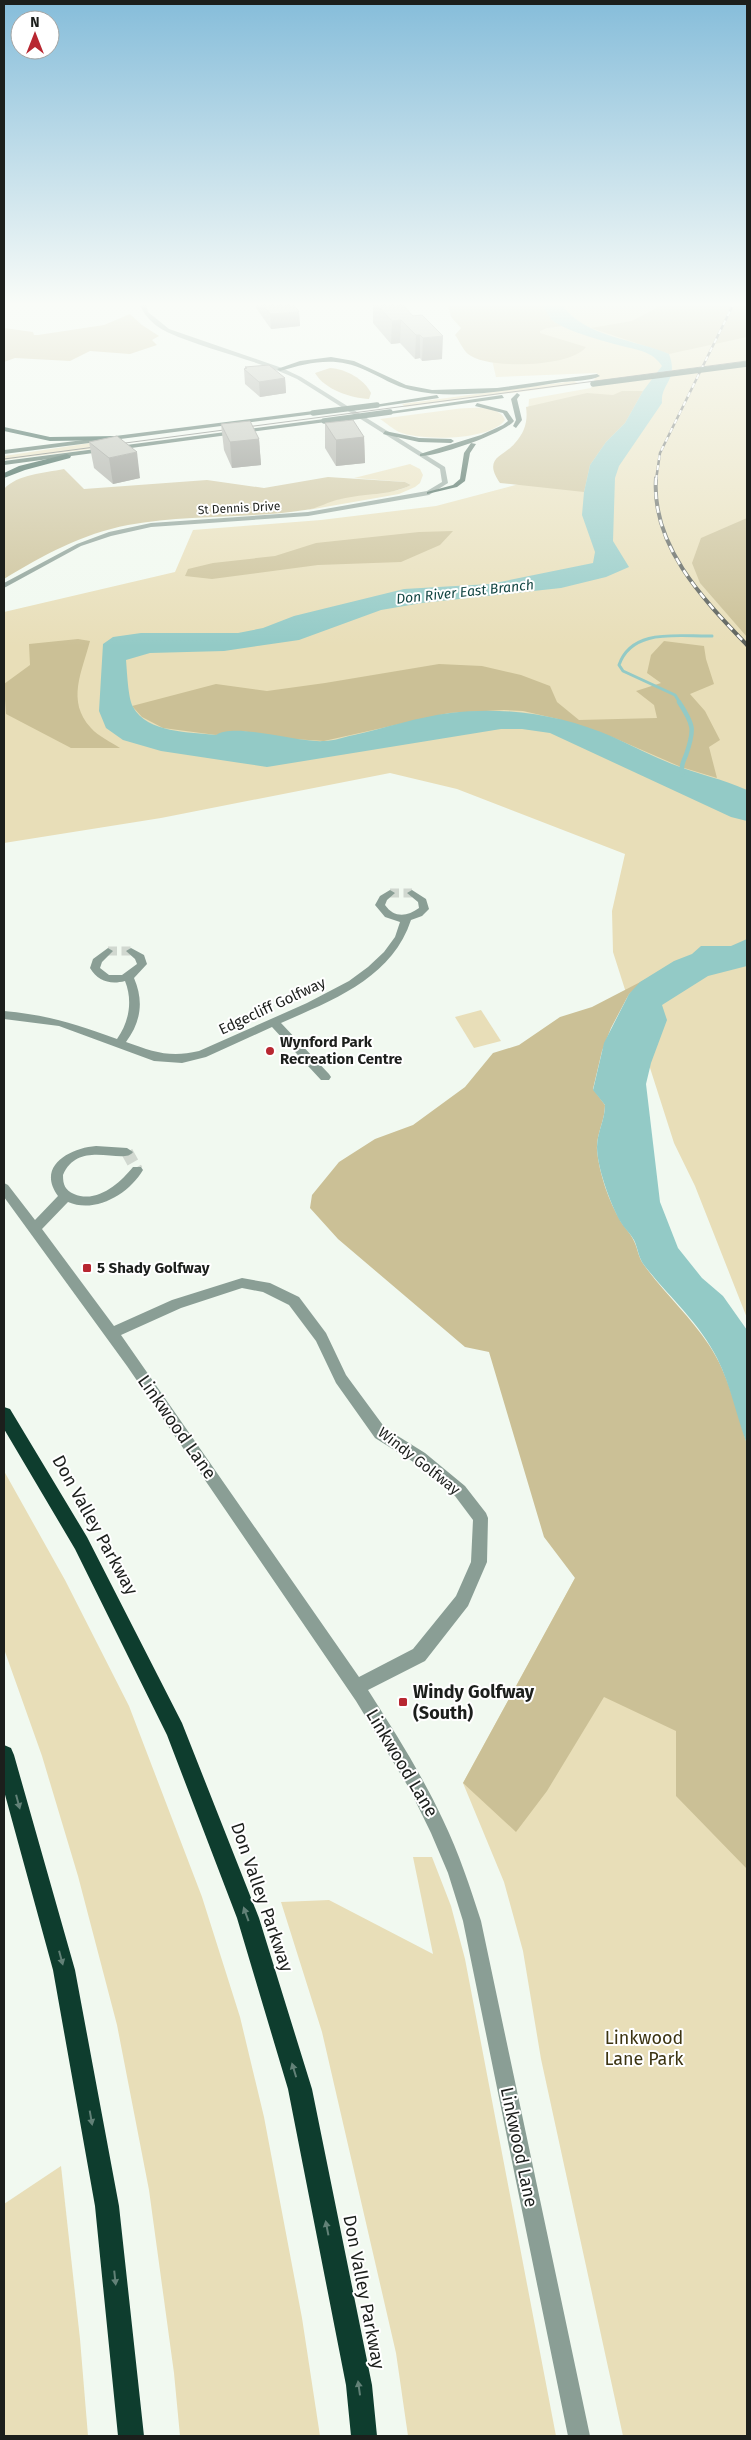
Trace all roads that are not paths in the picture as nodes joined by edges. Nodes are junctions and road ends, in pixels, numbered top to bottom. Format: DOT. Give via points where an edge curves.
graph roads {
  1 [pos="267,419"];
  2 [pos="340,419"];
  3 [pos="362,419"];
  4 [pos="512,419"];
  5 [pos="519,419"];
  6 [pos="4,429"];
  7 [pos="384,433"];
  8 [pos="117,438"];
  9 [pos="474,442"];
  10 [pos="4,452"];
  11 [pos="422,455"];
  12 [pos="67,456"];
  13 [pos="4,463"];
  14 [pos="4,476"];
  15 [pos="429,493"];
  16 [pos="4,586"];
  17 [pos="390,893"];
  18 [pos="412,893"];
  19 [pos="406,919"];
  20 [pos="108,951"];
  21 [pos="131,951"];
  22 [pos="129,977"];
  23 [pos="4,1015"];
  24 [pos="274,1022"];
  25 [pos="120,1043"];
  26 [pos="325,1077"];
  27 [pos="127,1152"];
  28 [pos="137,1170"];
  29 [pos="4,1188"];
  30 [pos="66,1196"];
  31 [pos="34,1229"];
  32 [pos="112,1333"];
  33 [pos="4,1414"];
  34 [pos="357,1687"];
  35 [pos="4,1755"];
  36 [pos="131,2436"];
  37 [pos="364,2436"];
  38 [pos="578,2436"];
  1 -- 8 [label="main road, bridge"];
  2 -- 12 [label="main road, bridge"];
  3 -- 7 [label="street"];
  4 -- 9 [label="main road" via="500,430"];
  5 -- 9 [label="main road" via="515,428"];
  6 -- 8 [label="highway" via="50,439"];
  7 -- 9 [label="main road" via="419,440"];
  7 -- 11 [label="street"];
  8 -- 10 [label="main road"];
  9 -- 11 [label="main road"];
  9 -- 15 [label="main road" via="467,453 463,480 455,486"];
  11 -- 15 [label="street" via="443,468 445,482"];
  12 -- 13 [label="main road"];
  12 -- 14 [label="highway"];
  15 -- 16 [label="street, St Dennis Drive" via="308,514 174,522 125,531 74,547"];
  17 -- 19 [label="street" via="380,905 384,913"];
  18 -- 19 [label="street" via="423,901 424,909 417,916"];
  19 -- 24 [label="street, Edgecliff Golfway" via="399,941 377,966 338,991"];
  20 -- 22 [label="street" via="97,961 95,968 99,975 118,980"];
  21 -- 22 [label="street" via="140,957 142,964 138,972"];
  22 -- 25 [label="street" via="135,989 136,1007"];
  23 -- 25 [label="street, Edgecliff Golfway" via="62,1023"];
  24 -- 25 [label="street, Edgecliff Golfway" via="189,1058 158,1058"];
  24 -- 26 [label="street"];
  27 -- 30 [label="street" via="94,1150 68,1158 57,1178 58,1187"];
  28 -- 30 [label="street" via="128,1184 96,1200 80,1201"];
  29 -- 31 [label="street, Linkwood Lane"];
  30 -- 31 [label="street"];
  31 -- 32 [label="street, Linkwood Lane"];
  32 -- 34 [label="street, Linkwood Lane"];
  32 -- 34 [label="street, Windy Golfway" via="177,1304 242,1283 265,1287 294,1301 321,1337 341,1379 380,1433 420,1458 460,1491 481,1518 479,1562 462,1601 419,1655"];
  37 -- 33 [label="highway, Don Valley Parkway, one-way" via="359,2384 300,2089 248,1918 175,1730 81,1543"];
  34 -- 38 [label="street, Linkwood Lane" via="425,1799 461,1881 478,1949"];
  35 -- 36 [label="highway, one-way" via="66,1979 107,2206"];
}
